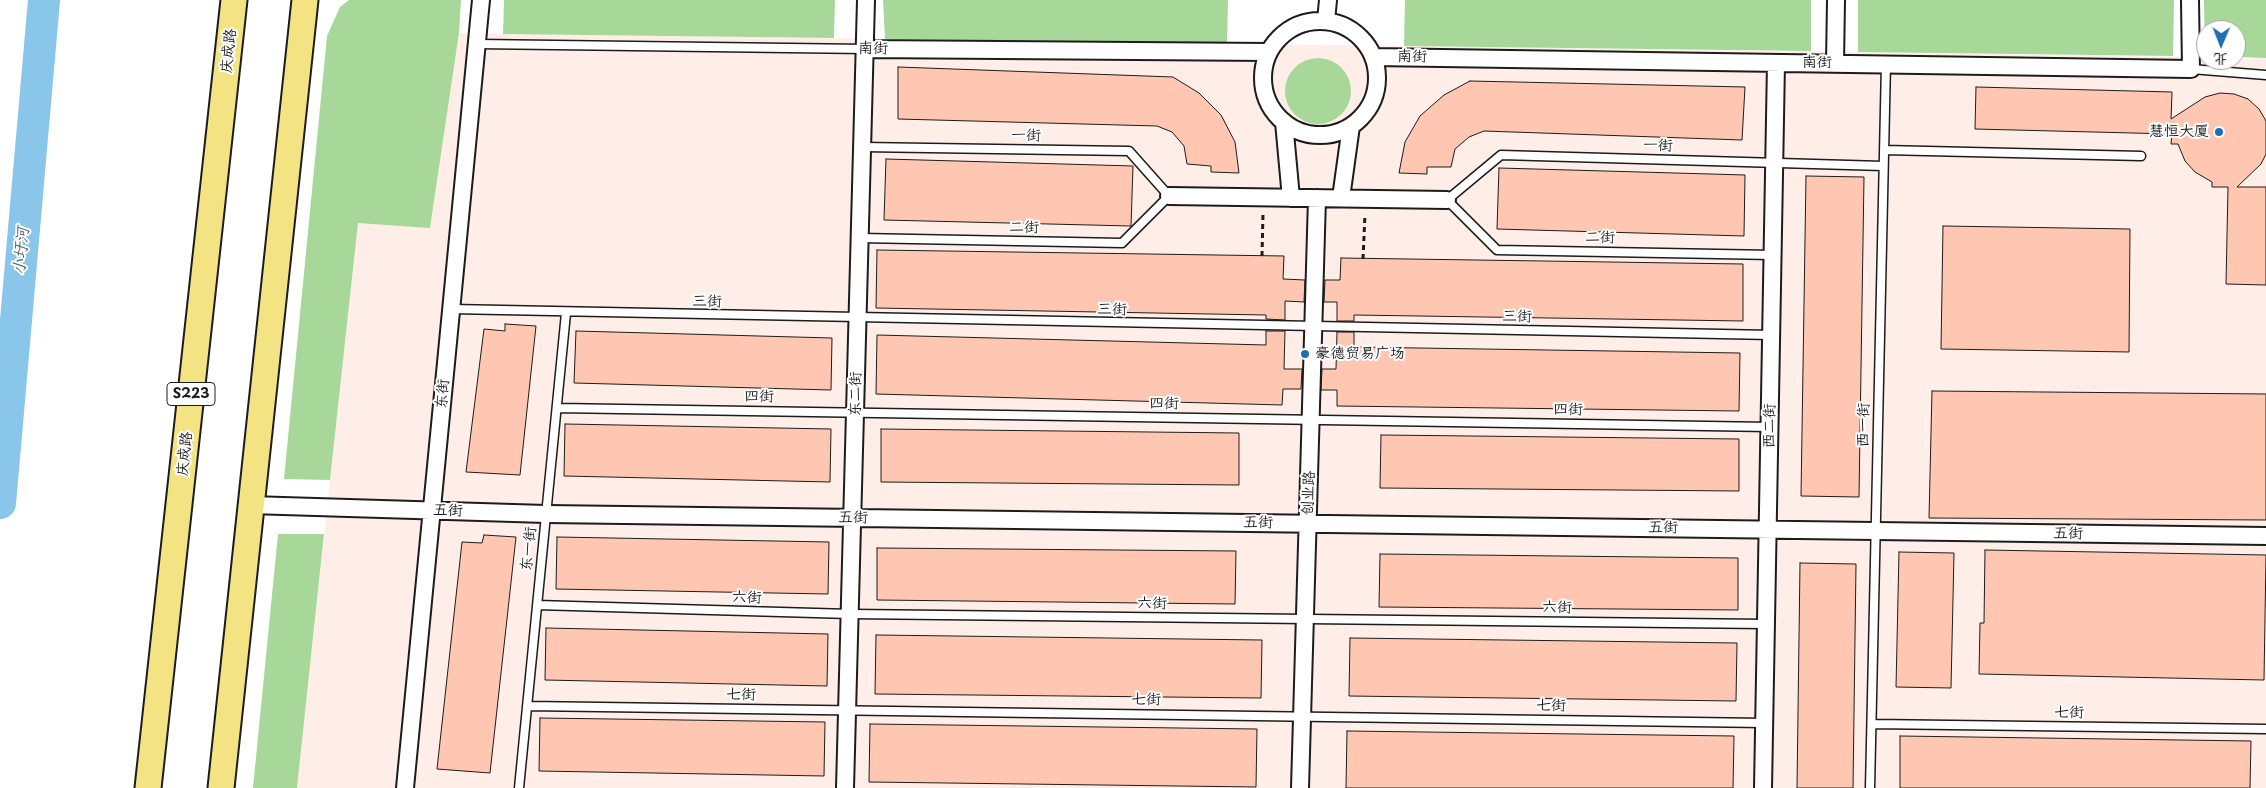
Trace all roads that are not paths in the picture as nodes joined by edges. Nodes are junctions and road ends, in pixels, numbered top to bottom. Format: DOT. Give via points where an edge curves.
graph roads {
  1 [pos="234,0"];
  2 [pos="305,0"];
  3 [pos="481,0"];
  4 [pos="866,0"];
  5 [pos="1328,0"];
  6 [pos="1836,0"];
  7 [pos="2190,0"];
  8 [pos="1326,21"];
  9 [pos="477,44"];
  10 [pos="866,49"];
  11 [pos="1269,52"];
  12 [pos="1373,57"];
  13 [pos="1776,63"];
  14 [pos="1836,63"];
  15 [pos="1886,63"];
  16 [pos="2191,69"];
  17 [pos="2266,75"];
  18 [pos="1284,122"];
  19 [pos="1351,126"];
  20 [pos="862,147"];
  21 [pos="1884,150"];
  22 [pos="2141,156"];
  23 [pos="1774,163"];
  24 [pos="1883,166"];
  25 [pos="1169,196"];
  26 [pos="1292,198"];
  27 [pos="1317,198"];
  28 [pos="1341,198"];
  29 [pos="1447,200"];
  30 [pos="860,238"];
  31 [pos="1773,256"];
  32 [pos="452,309"];
  33 [pos="566,313"];
  34 [pos="858,319"];
  35 [pos="1313,327"];
  36 [pos="1772,335"];
  37 [pos="557,408"];
  38 [pos="855,412"];
  39 [pos="1310,420"];
  40 [pos="1770,427"];
  41 [pos="250,505"];
  42 [pos="432,511"];
  43 [pos="546,514"];
  44 [pos="853,518"];
  45 [pos="1308,524"];
  46 [pos="1768,530"];
  47 [pos="1876,531"];
  48 [pos="2266,536"];
  49 [pos="537,605"];
  50 [pos="850,614"];
  51 [pos="1305,620"];
  52 [pos="1766,624"];
  53 [pos="527,706"];
  54 [pos="847,710"];
  55 [pos="1302,716"];
  56 [pos="1764,723"];
  57 [pos="1872,724"];
  58 [pos="2266,729"];
  59 [pos="148,788"];
  60 [pos="221,788"];
  61 [pos="405,788"];
  62 [pos="519,788"];
  63 [pos="845,788"];
  64 [pos="1300,788"];
  65 [pos="1763,788"];
  66 [pos="1870,788"];
  1 -- 59 [label="main road, 庆成路 / S223"];
  2 -- 41 [label="main road"];
  3 -- 9 [label="street, 东街"];
  4 -- 10 [label="street, 东二街"];
  5 -- 8 [label="street"];
  6 -- 14 [label="street"];
  7 -- 16 [label="street"];
  8 -- 11 [label="street" via="1306,22 1288,30"];
  8 -- 12 [label="street" via="1345,26 1359,36"];
  9 -- 10 [label="lane, 南街"];
  9 -- 32 [label="street, 东街"];
  10 -- 11 [label="street, 南街"];
  10 -- 20 [label="street, 东二街"];
  11 -- 18 [label="street" via="1262,82 1267,101"];
  12 -- 13 [label="street, 南街"];
  12 -- 19 [label="street" via="1378,83 1374,100"];
  13 -- 14 [label="street, 南街"];
  13 -- 23 [label="street, 西二街"];
  14 -- 15 [label="street, 南街"];
  15 -- 16 [label="street, 南街"];
  15 -- 21 [label="lane, 西一街"];
  16 -- 17 [label="lane"];
  18 -- 19 [label="street" via="1313,135 1333,134"];
  18 -- 26 [label="street"];
  19 -- 28 [label="street"];
  20 -- 25 [label="lane, 一街" via="1129,151"];
  20 -- 30 [label="street, 东二街"];
  21 -- 22 [label="lane"];
  21 -- 24 [label="lane, 西一街"];
  23 -- 24 [label="lane, 一街"];
  23 -- 29 [label="lane, 一街" via="1501,155"];
  23 -- 31 [label="street, 西二街"];
  24 -- 47 [label="lane, 西一街"];
  25 -- 26 [label="street"];
  25 -- 30 [label="lane, 二街" via="1122,243"];
  26 -- 27 [label="street"];
  27 -- 28 [label="street"];
  27 -- 35 [label="street, 创业路"];
  28 -- 29 [label="street"];
  29 -- 31 [label="lane, 二街" via="1497,250"];
  30 -- 34 [label="street, 东二街"];
  31 -- 36 [label="street, 西二街"];
  32 -- 33 [label="lane, 三街"];
  32 -- 42 [label="street, 东街"];
  33 -- 34 [label="lane, 三街"];
  33 -- 37 [label="lane, 东一街"];
  34 -- 35 [label="lane, 三街"];
  34 -- 38 [label="street, 东二街"];
  35 -- 36 [label="lane, 三街"];
  35 -- 39 [label="street, 创业路"];
  36 -- 40 [label="street, 西二街"];
  37 -- 38 [label="lane, 四街"];
  37 -- 43 [label="lane, 东一街"];
  38 -- 39 [label="lane, 四街"];
  38 -- 44 [label="street, 东二街"];
  39 -- 40 [label="lane, 四街"];
  39 -- 45 [label="street, 创业路"];
  40 -- 46 [label="street, 西二街"];
  41 -- 42 [label="street, 五街"];
  41 -- 60 [label="main road"];
  42 -- 43 [label="street, 五街"];
  42 -- 61 [label="street, 东街"];
  43 -- 44 [label="street, 五街"];
  43 -- 49 [label="lane, 东一街"];
  44 -- 45 [label="street, 五街"];
  44 -- 50 [label="street, 东二街"];
  45 -- 46 [label="street, 五街"];
  45 -- 51 [label="street, 创业路"];
  46 -- 47 [label="street, 五街"];
  46 -- 52 [label="street, 西二街"];
  47 -- 48 [label="street, 五街"];
  47 -- 57 [label="lane, 西一街"];
  49 -- 50 [label="lane, 六街"];
  49 -- 53 [label="lane, 东一街"];
  50 -- 51 [label="lane, 六街"];
  50 -- 54 [label="street, 东二街"];
  51 -- 52 [label="lane, 六街"];
  51 -- 55 [label="street, 创业路"];
  52 -- 56 [label="street, 西二街"];
  53 -- 54 [label="lane, 七街"];
  53 -- 62 [label="lane, 东一街"];
  54 -- 55 [label="lane, 七街"];
  54 -- 63 [label="street, 东二街"];
  55 -- 56 [label="lane, 七街"];
  55 -- 64 [label="street, 创业路"];
  56 -- 65 [label="street, 西二街"];
  57 -- 58 [label="lane, 七街"];
  57 -- 66 [label="lane, 西一街"];
}
